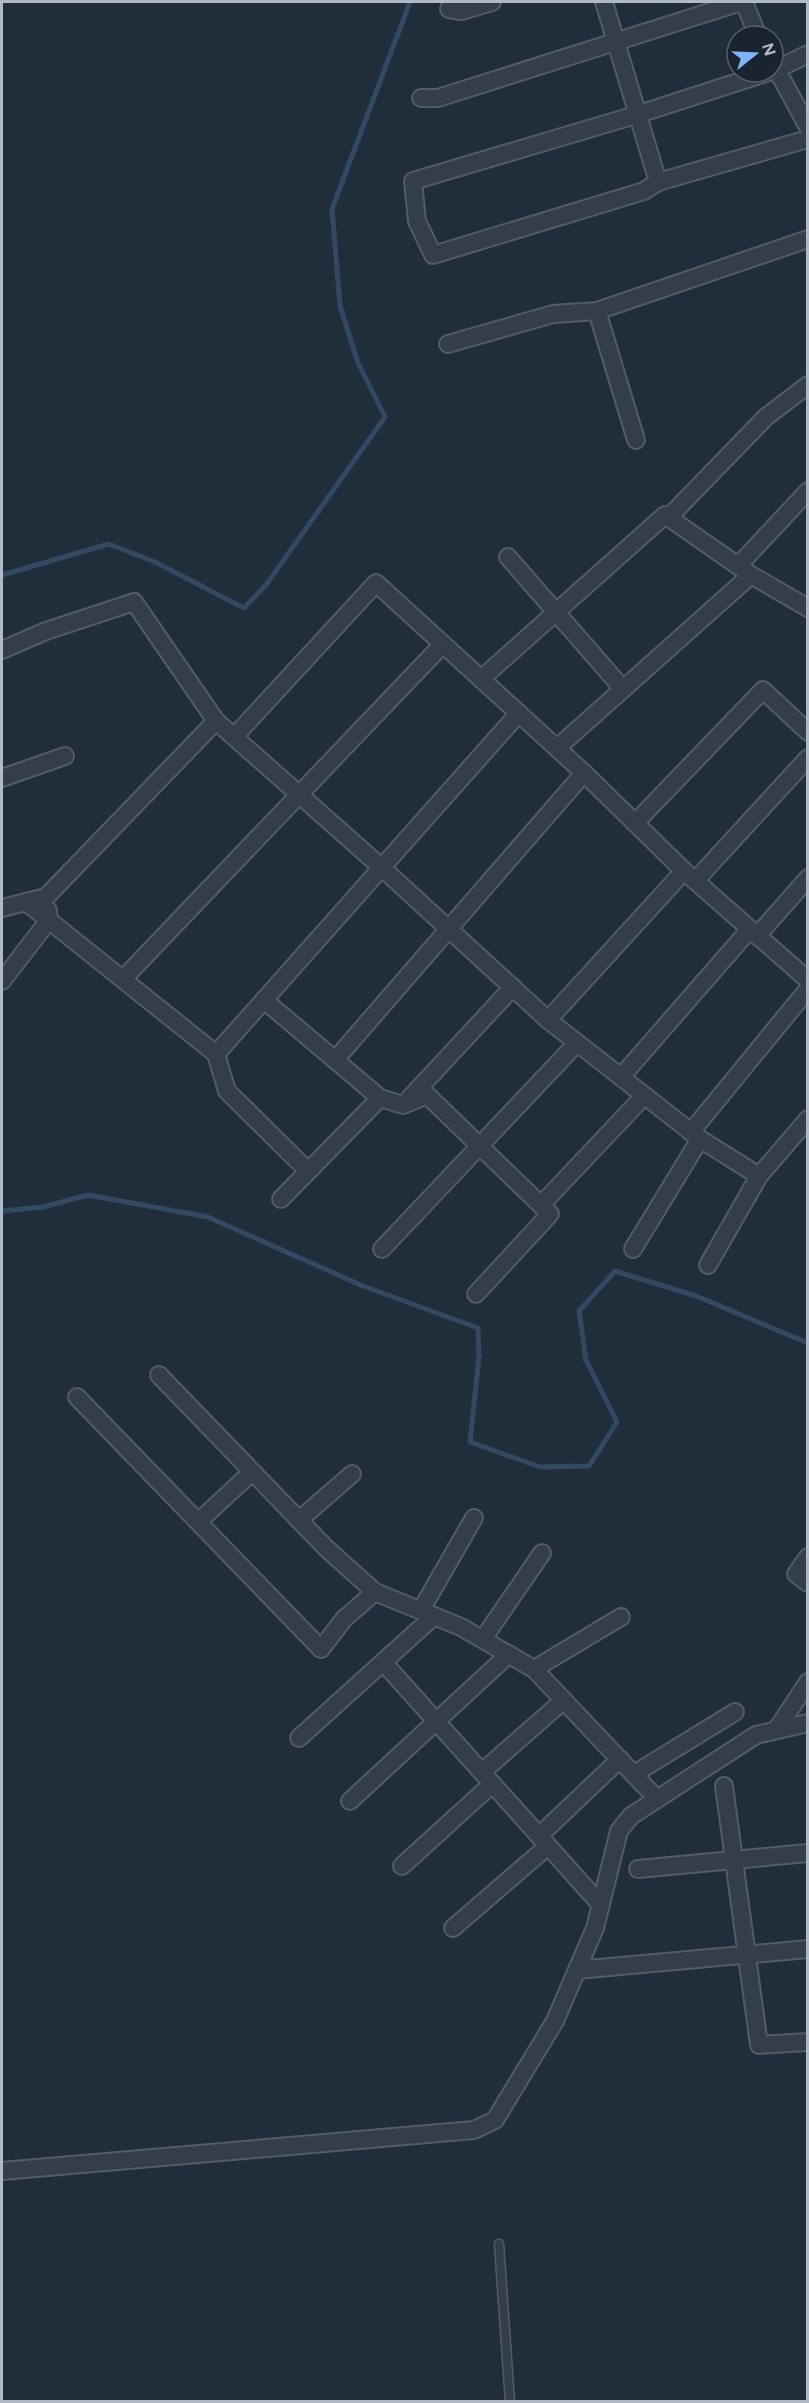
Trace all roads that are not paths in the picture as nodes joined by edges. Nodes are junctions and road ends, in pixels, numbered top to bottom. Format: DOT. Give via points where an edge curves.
graph roads {
  1 [pos="492,2"];
  2 [pos="604,2"];
  3 [pos="743,2"];
  4 [pos="449,9"];
  5 [pos="753,24"];
  6 [pos="615,42"];
  7 [pos="807,54"];
  8 [pos="785,64"];
  9 [pos="728,84"];
  10 [pos="782,84"];
  11 [pos="421,98"];
  12 [pos="639,114"];
  13 [pos="807,127"];
  14 [pos="807,139"];
  15 [pos="658,182"];
  16 [pos="807,239"];
  17 [pos="597,311"];
  18 [pos="448,344"];
  19 [pos="807,385"];
  20 [pos="636,440"];
  21 [pos="807,491"];
  22 [pos="669,517"];
  23 [pos="508,557"];
  24 [pos="744,571"];
  25 [pos="807,608"];
  26 [pos="556,612"];
  27 [pos="443,644"];
  28 [pos="2,650"];
  29 [pos="481,679"];
  30 [pos="623,689"];
  31 [pos="519,713"];
  32 [pos="216,721"];
  33 [pos="807,732"];
  34 [pos="234,737"];
  35 [pos="556,748"];
  36 [pos="65,756"];
  37 [pos="807,758"];
  38 [pos="584,773"];
  39 [pos="2,778"];
  40 [pos="299,794"];
  41 [pos="635,823"];
  42 [pos="381,867"];
  43 [pos="689,876"];
  44 [pos="807,878"];
  45 [pos="46,897"];
  46 [pos="26,902"];
  47 [pos="2,908"];
  48 [pos="49,921"];
  49 [pos="449,928"];
  50 [pos="754,932"];
  51 [pos="123,979"];
  52 [pos="807,980"];
  53 [pos="2,981"];
  54 [pos="513,987"];
  55 [pos="807,989"];
  56 [pos="264,1000"];
  57 [pos="548,1020"];
  58 [pos="577,1043"];
  59 [pos="216,1054"];
  60 [pos="335,1060"];
  61 [pos="621,1077"];
  62 [pos="644,1095"];
  63 [pos="380,1098"];
  64 [pos="403,1105"];
  65 [pos="807,1119"];
  66 [pos="696,1136"];
  67 [pos="479,1146"];
  68 [pos="308,1171"];
  69 [pos="759,1176"];
  70 [pos="281,1199"];
  71 [pos="541,1205"];
  72 [pos="382,1249"];
  73 [pos="633,1249"];
  74 [pos="708,1264"];
  75 [pos="476,1294"];
  76 [pos="159,1375"];
  77 [pos="77,1397"];
  78 [pos="252,1472"];
  79 [pos="352,1474"];
  80 [pos="474,1518"];
  81 [pos="299,1520"];
  82 [pos="198,1522"];
  83 [pos="542,1553"];
  84 [pos="807,1557"];
  85 [pos="807,1583"];
  86 [pos="375,1593"];
  87 [pos="427,1613"];
  88 [pos="621,1617"];
  89 [pos="483,1639"];
  90 [pos="509,1654"];
  91 [pos="383,1662"];
  92 [pos="534,1669"];
  93 [pos="807,1682"];
  94 [pos="564,1700"];
  95 [pos="735,1712"];
  96 [pos="437,1722"];
  97 [pos="807,1723"];
  98 [pos="777,1730"];
  99 [pos="298,1738"];
  100 [pos="620,1760"];
  101 [pos="634,1774"];
  102 [pos="487,1778"];
  103 [pos="724,1786"];
  104 [pos="657,1799"];
  105 [pos="350,1801"];
  106 [pos="543,1841"];
  107 [pos="807,1853"];
  108 [pos="734,1860"];
  109 [pos="402,1866"];
  110 [pos="639,1869"];
  111 [pos="601,1905"];
  112 [pos="453,1928"];
  113 [pos="807,1949"];
  114 [pos="746,1955"];
  115 [pos="577,1970"];
  116 [pos="807,2042"];
  117 [pos="2,2171"];
  118 [pos="499,2244"];
  119 [pos="510,2402"];
  1 -- 4 [label="street" via="462,11"];
  2 -- 6 [label="street"];
  3 -- 5 [label="street"];
  3 -- 6 [label="street"];
  6 -- 11 [label="street" via="438,98"];
  6 -- 12 [label="street"];
  7 -- 8 [label="street"];
  9 -- 12 [label="street"];
  10 -- 13 [label="street"];
  12 -- 15 [label="street"];
  12 -- 15 [label="street" via="413,181 417,221 433,255 644,191"];
  14 -- 15 [label="street"];
  16 -- 17 [label="street"];
  17 -- 18 [label="street" via="553,314"];
  17 -- 20 [label="street"];
  19 -- 22 [label="street" via="766,417"];
  21 -- 24 [label="street"];
  22 -- 24 [label="street"];
  22 -- 26 [label="street" via="665,515"];
  23 -- 26 [label="street"];
  24 -- 25 [label="street"];
  24 -- 30 [label="street"];
  26 -- 29 [label="street"];
  26 -- 30 [label="street"];
  27 -- 29 [label="street"];
  27 -- 34 [label="street" via="376,583"];
  27 -- 40 [label="street"];
  28 -- 32 [label="street" via="134,602"];
  29 -- 31 [label="street"];
  30 -- 35 [label="street"];
  31 -- 35 [label="street"];
  31 -- 42 [label="street"];
  32 -- 34 [label="street"];
  32 -- 45 [label="street"];
  33 -- 41 [label="street" via="763,690"];
  34 -- 40 [label="street"];
  35 -- 38 [label="street"];
  36 -- 39 [label="street"];
  37 -- 43 [label="street"];
  38 -- 41 [label="street"];
  38 -- 49 [label="street"];
  40 -- 42 [label="street"];
  40 -- 51 [label="street"];
  41 -- 43 [label="street"];
  42 -- 49 [label="street"];
  42 -- 56 [label="street"];
  43 -- 50 [label="street"];
  43 -- 57 [label="street"];
  44 -- 50 [label="street"];
  45 -- 46 [label="street"];
  45 -- 48 [label="street"];
  46 -- 47 [label="street"];
  46 -- 48 [label="street"];
  48 -- 51 [label="street"];
  48 -- 53 [label="street"];
  49 -- 54 [label="street"];
  49 -- 60 [label="street"];
  50 -- 52 [label="street"];
  50 -- 61 [label="street"];
  51 -- 59 [label="street"];
  54 -- 57 [label="street"];
  54 -- 64 [label="street"];
  55 -- 66 [label="street"];
  56 -- 59 [label="street"];
  56 -- 60 [label="street"];
  57 -- 58 [label="street"];
  58 -- 61 [label="street"];
  58 -- 67 [label="street"];
  59 -- 68 [label="street" via="227,1091"];
  60 -- 63 [label="street"];
  61 -- 62 [label="street"];
  62 -- 66 [label="street"];
  62 -- 71 [label="street"];
  63 -- 64 [label="street"];
  63 -- 68 [label="street"];
  64 -- 67 [label="street" via="427,1095"];
  65 -- 69 [label="street"];
  66 -- 69 [label="street"];
  66 -- 73 [label="street"];
  67 -- 71 [label="street"];
  67 -- 72 [label="street"];
  68 -- 70 [label="street"];
  69 -- 74 [label="street"];
  71 -- 75 [label="street" via="550,1214"];
  76 -- 78 [label="street"];
  77 -- 82 [label="street"];
  78 -- 81 [label="street"];
  78 -- 82 [label="street"];
  79 -- 81 [label="street"];
  80 -- 87 [label="street"];
  81 -- 86 [label="street"];
  82 -- 86 [label="street" via="321,1649 344,1619"];
  83 -- 89 [label="street"];
  84 -- 85 [label="street" via="796,1574"];
  86 -- 87 [label="street"];
  87 -- 89 [label="street"];
  87 -- 91 [label="street"];
  88 -- 92 [label="street"];
  89 -- 90 [label="street"];
  90 -- 92 [label="street"];
  90 -- 96 [label="street"];
  91 -- 96 [label="street"];
  91 -- 99 [label="street"];
  92 -- 94 [label="street"];
  93 -- 98 [label="street"];
  94 -- 100 [label="street"];
  94 -- 102 [label="street"];
  95 -- 101 [label="street"];
  96 -- 102 [label="street"];
  96 -- 105 [label="street"];
  97 -- 98 [label="street"];
  98 -- 104 [label="street" via="756,1735"];
  100 -- 101 [label="street"];
  100 -- 106 [label="street"];
  101 -- 104 [label="street"];
  102 -- 106 [label="street"];
  102 -- 109 [label="street"];
  103 -- 108 [label="street"];
  104 -- 111 [label="street" via="631,1816 619,1831"];
  106 -- 111 [label="street"];
  106 -- 112 [label="street"];
  107 -- 108 [label="street"];
  108 -- 110 [label="street"];
  108 -- 114 [label="street"];
  111 -- 115 [label="street"];
  113 -- 114 [label="street"];
  114 -- 115 [label="street"];
  114 -- 116 [label="street" via="759,2045"];
  115 -- 117 [label="street" via="555,2021 495,2121 474,2130"];
  118 -- 119 [label="lane"];
}
